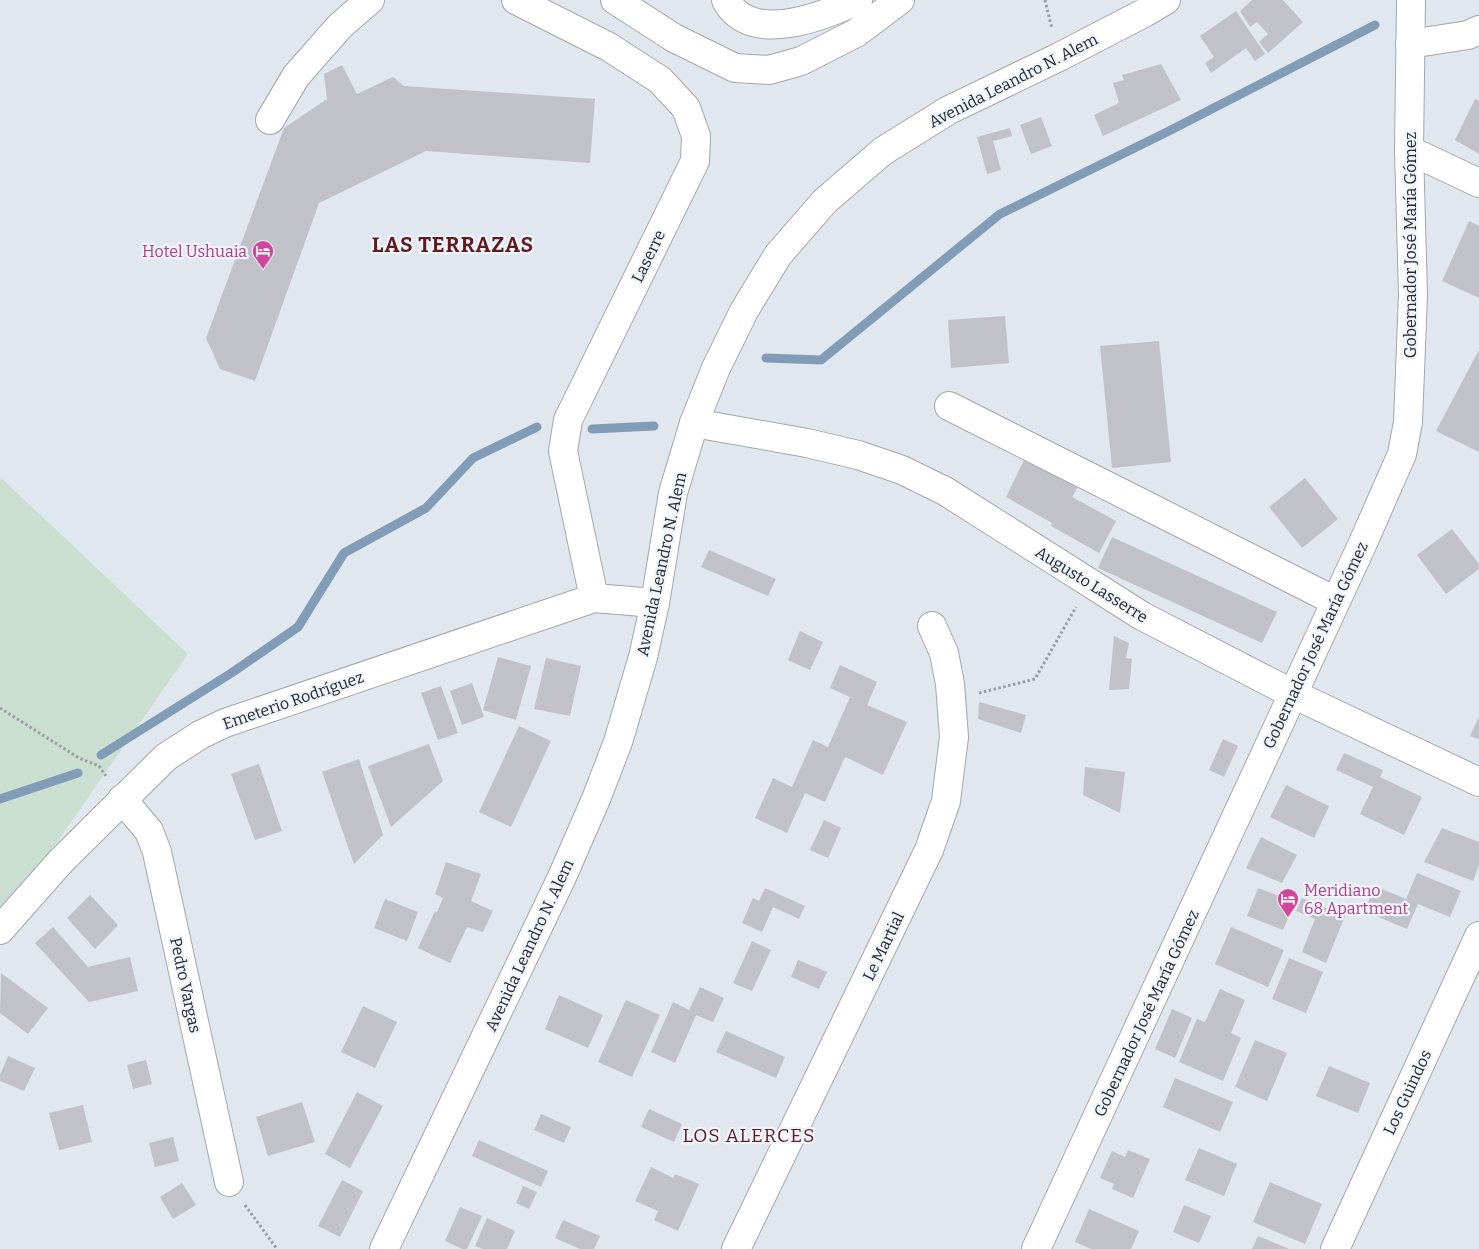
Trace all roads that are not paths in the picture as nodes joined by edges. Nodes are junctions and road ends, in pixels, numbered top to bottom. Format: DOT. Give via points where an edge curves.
graph roads {
  1 [pos="370,0"];
  2 [pos="516,0"];
  3 [pos="615,0"];
  4 [pos="726,0"];
  5 [pos="858,0"];
  6 [pos="900,0"];
  7 [pos="1166,0"];
  8 [pos="1411,0"];
  9 [pos="1479,30"];
  10 [pos="1410,44"];
  11 [pos="270,120"];
  12 [pos="1409,150"];
  13 [pos="1479,183"];
  14 [pos="949,406"];
  15 [pos="694,424"];
  16 [pos="594,598"];
  17 [pos="1335,601"];
  18 [pos="655,603"];
  19 [pos="932,626"];
  20 [pos="1293,694"];
  21 [pos="1479,782"];
  22 [pos="122,799"];
  23 [pos="0,930"];
  24 [pos="1479,936"];
  25 [pos="228,1182"];
  26 [pos="384,1249"];
  27 [pos="736,1249"];
  28 [pos="1036,1249"];
  29 [pos="1335,1249"];
  1 -- 11 [label="main road" via="340,26 296,76"];
  2 -- 16 [label="main road, Laserre" via="608,48 660,80 686,108 696,136 695,161 568,420 563,451"];
  3 -- 6 [label="main road" via="674,38 735,68 769,70 801,61 856,33"];
  4 -- 5 [label="main road" via="745,18 765,25 805,21"];
  7 -- 15 [label="main road, Avenida Leandro N. Alem" via="949,110 883,151 825,201 778,255 744,311 716,368"];
  8 -- 10 [label="main road, Gobernador José María Gómez"];
  9 -- 10 [label="main road"];
  10 -- 12 [label="main road, Gobernador José María Gómez"];
  12 -- 13 [label="main road"];
  12 -- 17 [label="main road, Gobernador José María Gómez" via="1413,295 1408,422 1402,454"];
  14 -- 17 [label="main road"];
  15 -- 18 [label="main road, Avenida Leandro N. Alem" via="673,493"];
  15 -- 20 [label="main road, Augusto Lasserre" via="807,443 902,470 945,491 1142,616"];
  16 -- 18 [label="main road, Emeterio Rodríguez"];
  16 -- 22 [label="main road, Emeterio Rodríguez" via="224,723 166,757"];
  17 -- 20 [label="main road, Gobernador José María Gómez"];
  18 -- 26 [label="main road, Avenida Leandro N. Alem" via="618,742 596,799"];
  19 -- 27 [label="main road, Le Martial" via="944,653 950,684 954,737 946,801 930,850"];
  20 -- 21 [label="main road, Augusto Lasserre"];
  20 -- 28 [label="main road, Gobernador José María Gómez"];
  22 -- 23 [label="main road, Emeterio Rodríguez"];
  22 -- 25 [label="main road, Pedro Vargas" via="149,831 158,852"];
  24 -- 29 [label="main road, Los Guindos"];
}
